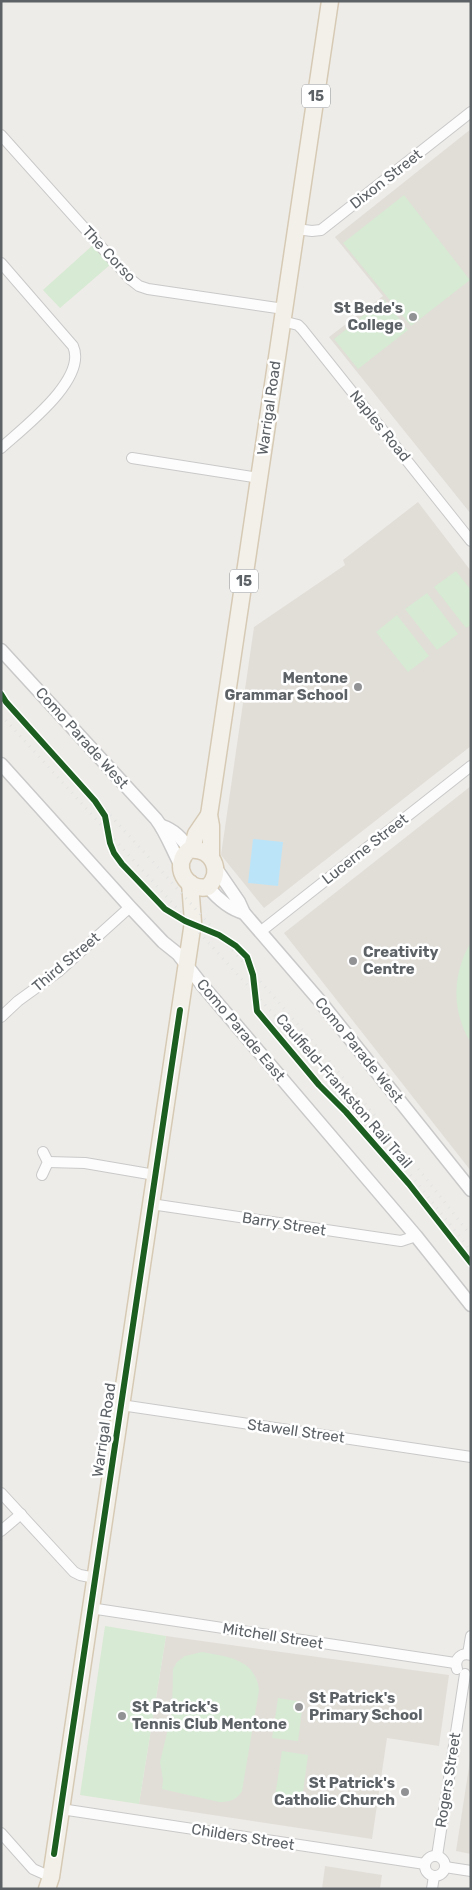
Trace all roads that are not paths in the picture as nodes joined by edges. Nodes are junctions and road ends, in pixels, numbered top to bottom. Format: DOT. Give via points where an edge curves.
graph roads {
  1 [pos="330,1"];
  2 [pos="471,112"];
  3 [pos="1,134"];
  4 [pos="296,228"];
  5 [pos="1,263"];
  6 [pos="283,315"];
  7 [pos="1,448"];
  8 [pos="132,458"];
  9 [pos="259,478"];
  10 [pos="471,541"];
  11 [pos="1,650"];
  12 [pos="1,764"];
  13 [pos="471,766"];
  14 [pos="209,815"];
  15 [pos="187,854"];
  16 [pos="213,862"];
  17 [pos="201,886"];
  18 [pos="130,906"];
  19 [pos="244,913"];
  20 [pos="260,932"];
  21 [pos="186,966"];
  22 [pos="1,1017"];
  23 [pos="42,1174"];
  24 [pos="155,1175"];
  25 [pos="471,1190"];
  26 [pos="150,1204"];
  27 [pos="416,1236"];
  28 [pos="471,1305"];
  29 [pos="121,1404"];
  30 [pos="471,1457"];
  31 [pos="1,1493"];
  32 [pos="21,1514"];
  33 [pos="1,1531"];
  34 [pos="95,1578"];
  35 [pos="90,1608"];
  36 [pos="471,1636"];
  37 [pos="470,1654"];
  38 [pos="455,1664"];
  39 [pos="468,1674"];
  40 [pos="60,1809"];
  41 [pos="1,1833"];
  42 [pos="437,1856"];
  43 [pos="425,1864"];
  44 [pos="445,1867"];
  45 [pos="471,1871"];
  46 [pos="434,1876"];
  47 [pos="50,1885"];
  48 [pos="432,1889"];
  1 -- 4 [label="main road, Warrigal Road / 15"];
  2 -- 4 [label="street, Dixon Street" via="321,230"];
  3 -- 6 [label="street, The Corso" via="139,286"];
  4 -- 6 [label="main road, Warrigal Road / 15"];
  5 -- 7 [label="street" via="76,353 71,374 60,393"];
  6 -- 9 [label="main road, Warrigal Road / 15"];
  6 -- 10 [label="street, Naples Road" via="302,328"];
  8 -- 9 [label="street"];
  9 -- 14 [label="main road, Warrigal Road / 15"];
  11 -- 15 [label="street, Como Parade West" via="162,826 169,845"];
  12 -- 18 [label="street, Como Parade East"];
  13 -- 20 [label="street, Lucerne Street"];
  14 -- 15 [label="main road, Warrigal Road / 15"];
  14 -- 16 [label="main road, Warrigal Road / 15"];
  15 -- 16 [label="main road" via="200,850"];
  15 -- 17 [label="main road" via="185,878"];
  16 -- 17 [label="main road, 15" via="214,879"];
  16 -- 19 [label="street, Como Parade West"];
  17 -- 19 [label="street, Como Parade West" via="236,911"];
  17 -- 21 [label="main road, Warrigal Road / 15" via="202,905 193,922"];
  18 -- 21 [label="street, Como Parade East"];
  18 -- 22 [label="street, Third Street" via="58,972"];
  19 -- 20 [label="street, Como Parade West"];
  20 -- 25 [label="street, Como Parade West"];
  21 -- 24 [label="main road, Warrigal Road / 15"];
  21 -- 27 [label="street, Como Parade East"];
  23 -- 24 [label="street" via="45,1157"];
  24 -- 26 [label="main road, Warrigal Road / 15"];
  26 -- 27 [label="street, Barry Street" via="401,1241"];
  26 -- 29 [label="main road, Warrigal Road / 15"];
  27 -- 28 [label="street, Como Parade East"];
  29 -- 30 [label="street, Stawell Street"];
  29 -- 34 [label="main road, Warrigal Road / 15"];
  31 -- 32 [label="street"];
  32 -- 33 [label="street"];
  32 -- 34 [label="street" via="74,1572"];
  34 -- 35 [label="main road, Warrigal Road / 15"];
  35 -- 38 [label="street, Mitchell Street"];
  35 -- 40 [label="main road, Warrigal Road / 15"];
  36 -- 37 [label="street"];
  37 -- 38 [label="street" via="458,1657"];
  38 -- 39 [label="street" via="459,1672"];
  39 -- 42 [label="street, Rogers Street"];
  40 -- 43 [label="street, Childers Street"];
  40 -- 47 [label="main road, Warrigal Road / 15"];
  41 -- 47 [label="street"];
  42 -- 43 [label="street" via="428,1858"];
  42 -- 44 [label="street"];
  43 -- 46 [label="street" via="428,1874"];
  44 -- 45 [label="street"];
  44 -- 46 [label="street" via="440,1875"];
  46 -- 48 [label="street"];
}
